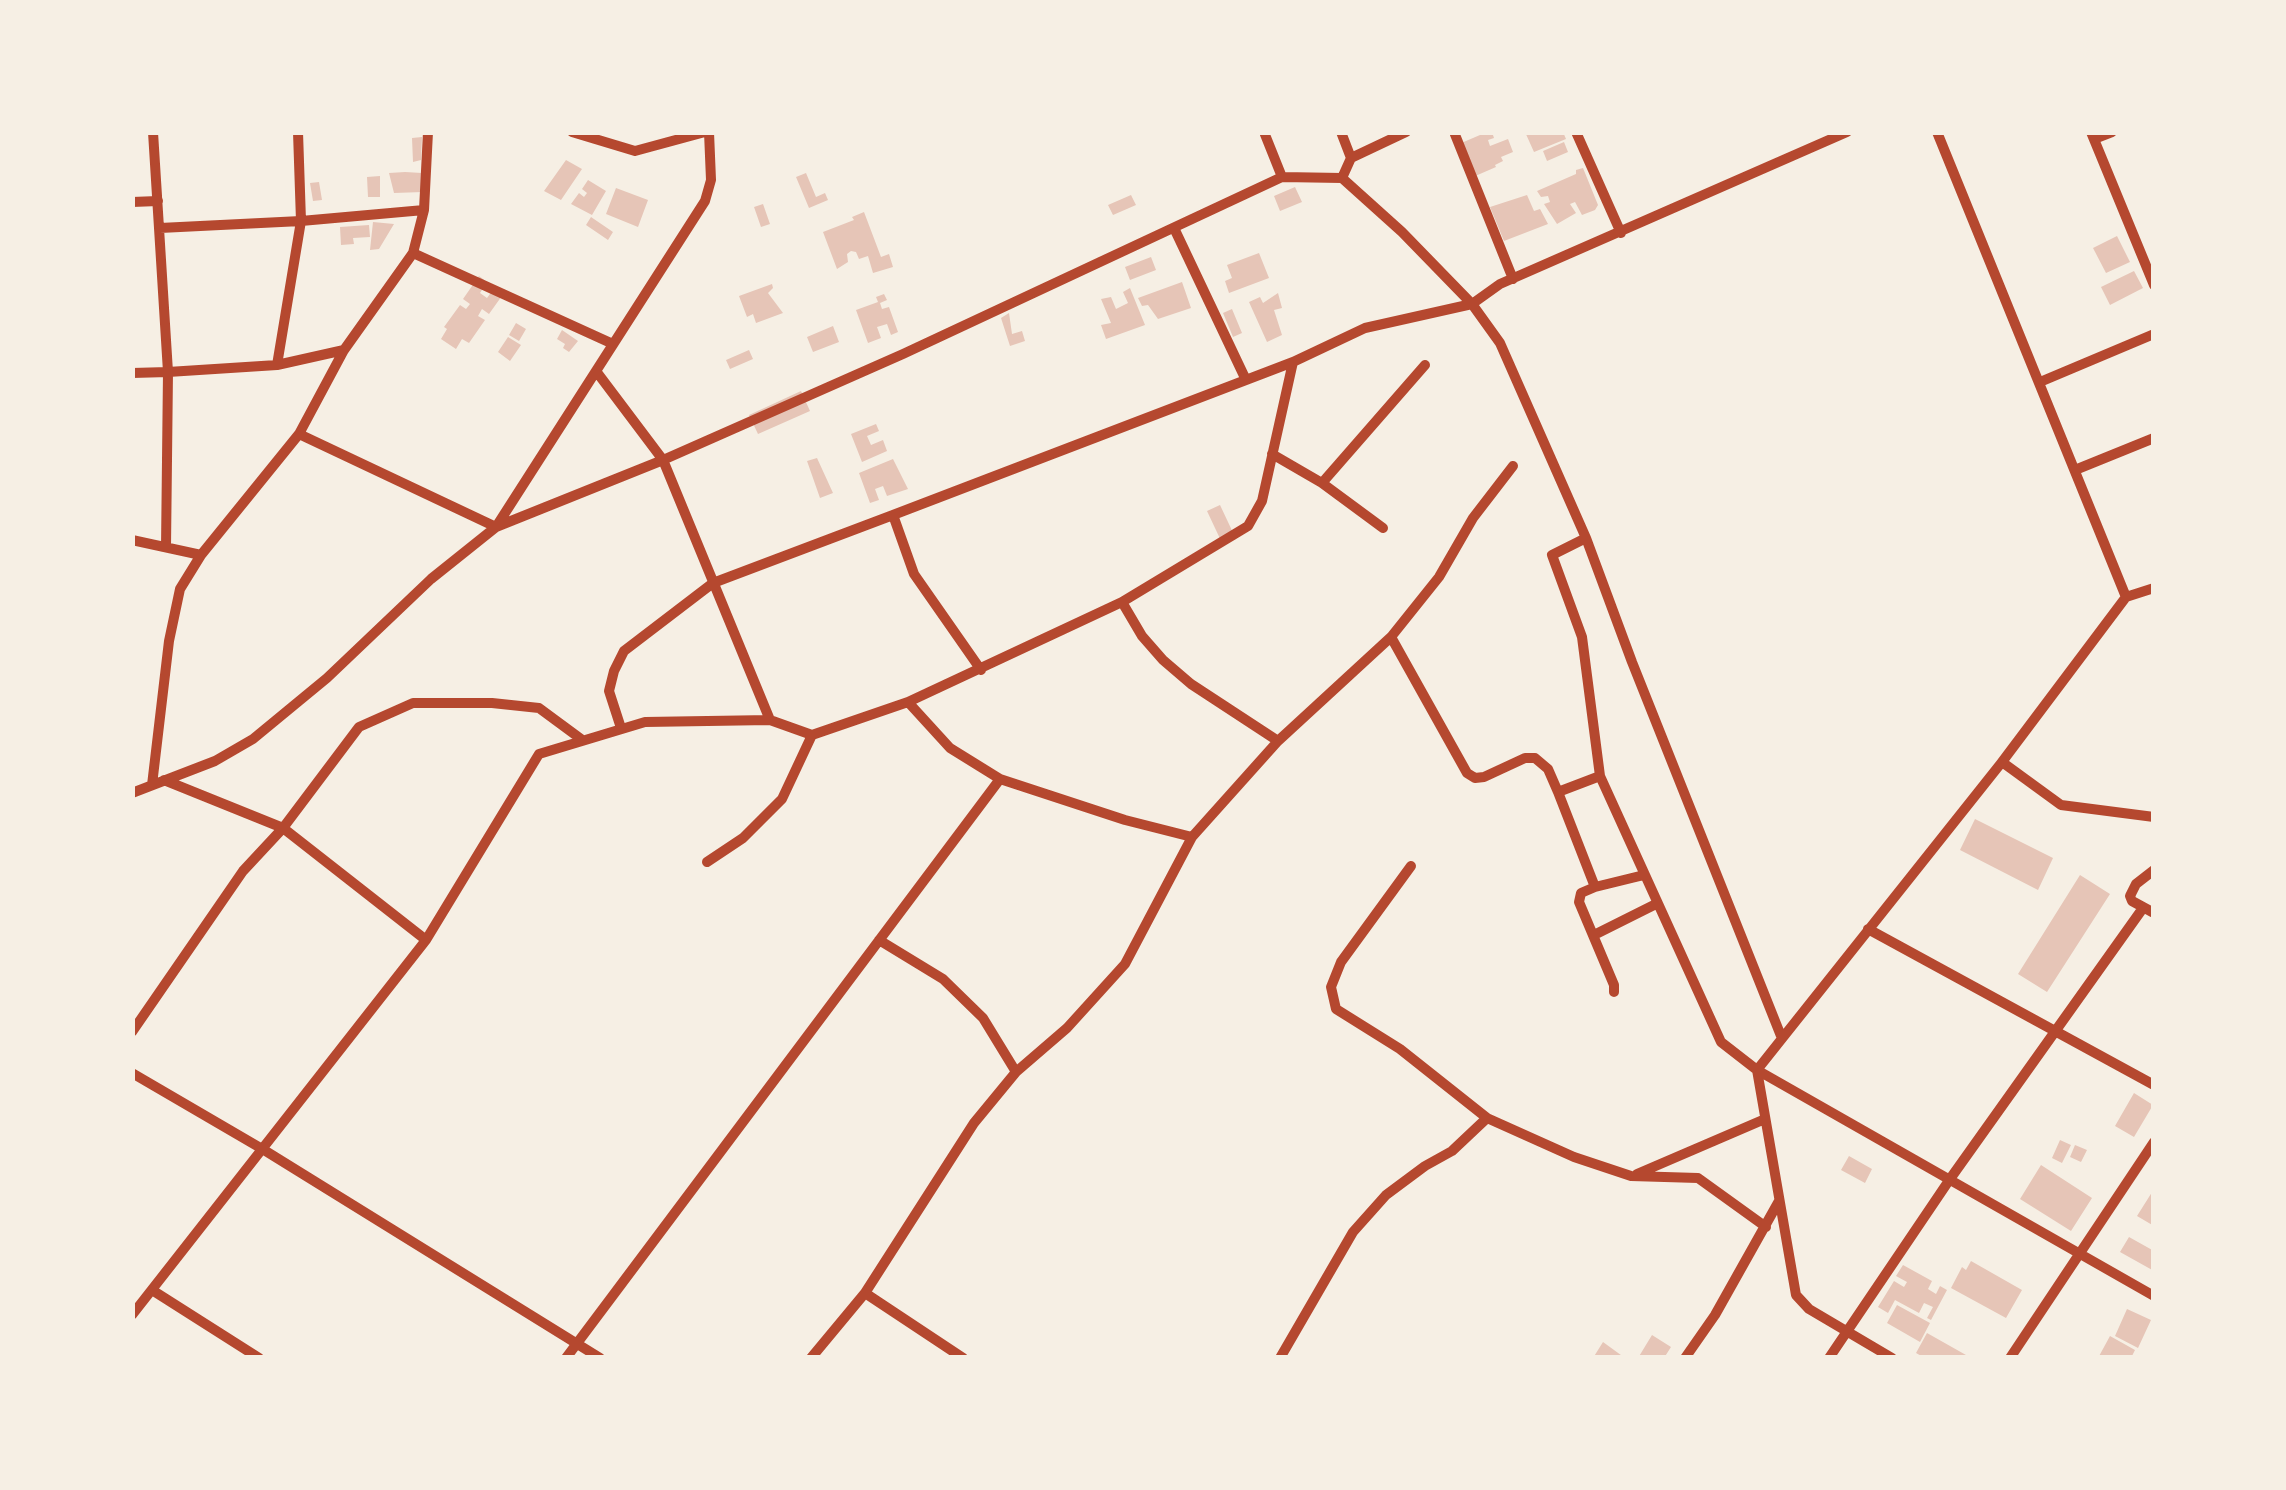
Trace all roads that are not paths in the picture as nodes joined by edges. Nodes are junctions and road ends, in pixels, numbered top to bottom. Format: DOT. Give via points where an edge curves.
graph roads {
  1 [pos="153,132"];
  2 [pos="298,132"];
  3 [pos="428,132"];
  4 [pos="572,132"];
  5 [pos="707,132"];
  6 [pos="1264,132"];
  7 [pos="1341,132"];
  8 [pos="1406,132"];
  9 [pos="1454,132"];
  10 [pos="1576,132"];
  11 [pos="1847,132"];
  12 [pos="1937,132"];
  13 [pos="2112,132"];
  14 [pos="2092,136"];
  15 [pos="1351,158"];
  16 [pos="1282,178"];
  17 [pos="1342,178"];
  18 [pos="158,201"];
  19 [pos="132,202"];
  20 [pos="424,210"];
  21 [pos="301,221"];
  22 [pos="160,228"];
  23 [pos="1174,228"];
  24 [pos="1620,233"];
  25 [pos="413,253"];
  26 [pos="1513,279"];
  27 [pos="2154,285"];
  28 [pos="1472,304"];
  29 [pos="2154,334"];
  30 [pos="613,344"];
  31 [pos="344,350"];
  32 [pos="1293,362"];
  33 [pos="277,365"];
  34 [pos="1425,365"];
  35 [pos="596,371"];
  36 [pos="168,372"];
  37 [pos="132,373"];
  38 [pos="1246,380"];
  39 [pos="2040,382"];
  40 [pos="299,434"];
  41 [pos="2154,438"];
  42 [pos="1272,454"];
  43 [pos="663,460"];
  44 [pos="1513,466"];
  45 [pos="2075,470"];
  46 [pos="1322,483"];
  47 [pos="893,515"];
  48 [pos="496,527"];
  49 [pos="1382,528"];
  50 [pos="1586,538"];
  51 [pos="132,540"];
  52 [pos="166,548"];
  53 [pos="201,556"];
  54 [pos="713,583"];
  55 [pos="2154,588"];
  56 [pos="2126,598"];
  57 [pos="1122,602"];
  58 [pos="1392,637"];
  59 [pos="981,670"];
  60 [pos="908,702"];
  61 [pos="770,720"];
  62 [pos="621,728"];
  63 [pos="812,735"];
  64 [pos="582,739"];
  65 [pos="1278,741"];
  66 [pos="2002,762"];
  67 [pos="1600,776"];
  68 [pos="1000,778"];
  69 [pos="164,780"];
  70 [pos="152,785"];
  71 [pos="1558,792"];
  72 [pos="132,794"];
  73 [pos="2154,817"];
  74 [pos="283,828"];
  75 [pos="1192,837"];
  76 [pos="706,862"];
  77 [pos="1411,866"];
  78 [pos="2154,870"];
  79 [pos="1644,875"];
  80 [pos="1595,887"];
  81 [pos="1656,904"];
  82 [pos="2148,910"];
  83 [pos="1868,929"];
  84 [pos="1594,934"];
  85 [pos="426,940"];
  86 [pos="879,940"];
  87 [pos="1614,992"];
  88 [pos="132,1032"];
  89 [pos="2054,1032"];
  90 [pos="1781,1036"];
  91 [pos="1757,1070"];
  92 [pos="1016,1072"];
  93 [pos="132,1074"];
  94 [pos="2154,1085"];
  95 [pos="1487,1118"];
  96 [pos="1765,1119"];
  97 [pos="2154,1142"];
  98 [pos="264,1150"];
  99 [pos="1632,1176"];
  100 [pos="1950,1180"];
  101 [pos="1779,1201"];
  102 [pos="1766,1227"];
  103 [pos="2078,1255"];
  104 [pos="152,1290"];
  105 [pos="864,1293"];
  106 [pos="2154,1296"];
  107 [pos="132,1315"];
  108 [pos="1846,1332"];
  109 [pos="575,1344"];
  110 [pos="259,1358"];
  111 [pos="566,1358"];
  112 [pos="600,1358"];
  113 [pos="811,1358"];
  114 [pos="963,1358"];
  115 [pos="1280,1358"];
  116 [pos="1685,1358"];
  117 [pos="1830,1358"];
  118 [pos="1892,1358"];
  119 [pos="2010,1358"];
  1 -- 18 [label="street"];
  2 -- 21 [label="street"];
  3 -- 20 [label="street"];
  4 -- 5 [label="street" via="635,150"];
  5 -- 30 [label="street" via="709,192"];
  6 -- 16 [label="street"];
  7 -- 15 [label="street"];
  8 -- 15 [label="street"];
  9 -- 26 [label="street"];
  10 -- 24 [label="street"];
  11 -- 24 [label="street"];
  12 -- 39 [label="street"];
  13 -- 14 [label="street"];
  14 -- 27 [label="street"];
  15 -- 17 [label="street"];
  16 -- 17 [label="street"];
  16 -- 23 [label="street"];
  17 -- 28 [label="street"];
  18 -- 19 [label="street"];
  18 -- 22 [label="street"];
  20 -- 21 [label="street"];
  20 -- 25 [label="street"];
  21 -- 22 [label="street"];
  21 -- 33 [label="street"];
  22 -- 36 [label="street"];
  23 -- 38 [label="street"];
  23 -- 43 [label="street"];
  24 -- 26 [label="street"];
  25 -- 30 [label="street"];
  25 -- 31 [label="street"];
  26 -- 28 [label="street"];
  28 -- 32 [label="street" via="1365,328"];
  28 -- 50 [label="street" via="1500,343"];
  29 -- 39 [label="street"];
  30 -- 35 [label="street"];
  31 -- 33 [label="street"];
  31 -- 40 [label="street"];
  32 -- 38 [label="street"];
  32 -- 42 [label="street"];
  33 -- 36 [label="street"];
  34 -- 46 [label="street"];
  35 -- 43 [label="street"];
  35 -- 48 [label="street"];
  36 -- 37 [label="street"];
  36 -- 52 [label="street"];
  38 -- 47 [label="street"];
  39 -- 45 [label="street"];
  40 -- 48 [label="street"];
  40 -- 53 [label="street"];
  41 -- 45 [label="street"];
  42 -- 46 [label="street"];
  42 -- 57 [label="street" via="1262,501 1248,526"];
  43 -- 48 [label="street"];
  43 -- 54 [label="street"];
  44 -- 58 [label="street"];
  45 -- 56 [label="street"];
  46 -- 49 [label="street"];
  47 -- 54 [label="street"];
  47 -- 59 [label="street" via="914,574"];
  48 -- 69 [label="street" via="253,739"];
  50 -- 67 [label="street" via="1552,554 1582,637"];
  50 -- 90 [label="street"];
  51 -- 52 [label="street"];
  52 -- 53 [label="street"];
  53 -- 70 [label="street" via="180,589"];
  54 -- 61 [label="street"];
  54 -- 62 [label="street" via="624,652 609,691"];
  55 -- 56 [label="street"];
  56 -- 66 [label="street"];
  57 -- 59 [label="street"];
  57 -- 65 [label="street" via="1163,660"];
  58 -- 65 [label="street"];
  58 -- 71 [label="street" via="1467,773 1484,777 1535,758 1548,768"];
  59 -- 60 [label="street"];
  60 -- 63 [label="street"];
  60 -- 68 [label="street" via="950,748"];
  61 -- 62 [label="street"];
  61 -- 63 [label="street"];
  62 -- 64 [label="street"];
  63 -- 76 [label="street" via="782,800"];
  64 -- 74 [label="street" via="540,708 413,704 360,727"];
  64 -- 85 [label="street" via="539,754"];
  65 -- 75 [label="street"];
  66 -- 73 [label="street" via="2061,804"];
  66 -- 83 [label="street"];
  67 -- 71 [label="street"];
  67 -- 79 [label="street"];
  68 -- 75 [label="street"];
  68 -- 86 [label="street"];
  69 -- 70 [label="street"];
  69 -- 74 [label="street"];
  70 -- 72 [label="street"];
  71 -- 80 [label="street"];
  74 -- 85 [label="street"];
  74 -- 88 [label="street" via="242,871"];
  75 -- 92 [label="street" via="1126,964"];
  77 -- 95 [label="street" via="1341,962 1331,987 1336,1010 1400,1049"];
  78 -- 82 [label="street" via="2130,896"];
  79 -- 80 [label="street"];
  79 -- 81 [label="street"];
  80 -- 84 [label="street" via="1578,898"];
  81 -- 84 [label="street"];
  81 -- 91 [label="street" via="1716,1035"];
  82 -- 89 [label="street"];
  83 -- 89 [label="street"];
  83 -- 90 [label="street"];
  84 -- 87 [label="street"];
  85 -- 98 [label="street"];
  86 -- 92 [label="street" via="942,979 983,1018"];
  86 -- 109 [label="street"];
  89 -- 94 [label="street"];
  89 -- 100 [label="street"];
  90 -- 91 [label="street"];
  91 -- 96 [label="street"];
  91 -- 100 [label="street"];
  92 -- 105 [label="street" via="974,1123"];
  93 -- 98 [label="street"];
  95 -- 99 [label="street"];
  95 -- 115 [label="street" via="1452,1151 1386,1195 1353,1232"];
  96 -- 99 [label="street"];
  96 -- 101 [label="street"];
  97 -- 103 [label="street"];
  98 -- 104 [label="street"];
  98 -- 109 [label="street"];
  99 -- 102 [label="street" via="1698,1178"];
  100 -- 103 [label="street"];
  100 -- 108 [label="street"];
  101 -- 102 [label="street"];
  101 -- 108 [label="street" via="1796,1295"];
  102 -- 116 [label="street"];
  103 -- 106 [label="street"];
  103 -- 119 [label="street"];
  104 -- 107 [label="street"];
  104 -- 110 [label="street"];
  105 -- 113 [label="street"];
  105 -- 114 [label="street"];
  108 -- 117 [label="street"];
  108 -- 118 [label="street"];
  109 -- 111 [label="street"];
  109 -- 112 [label="street"];
}
